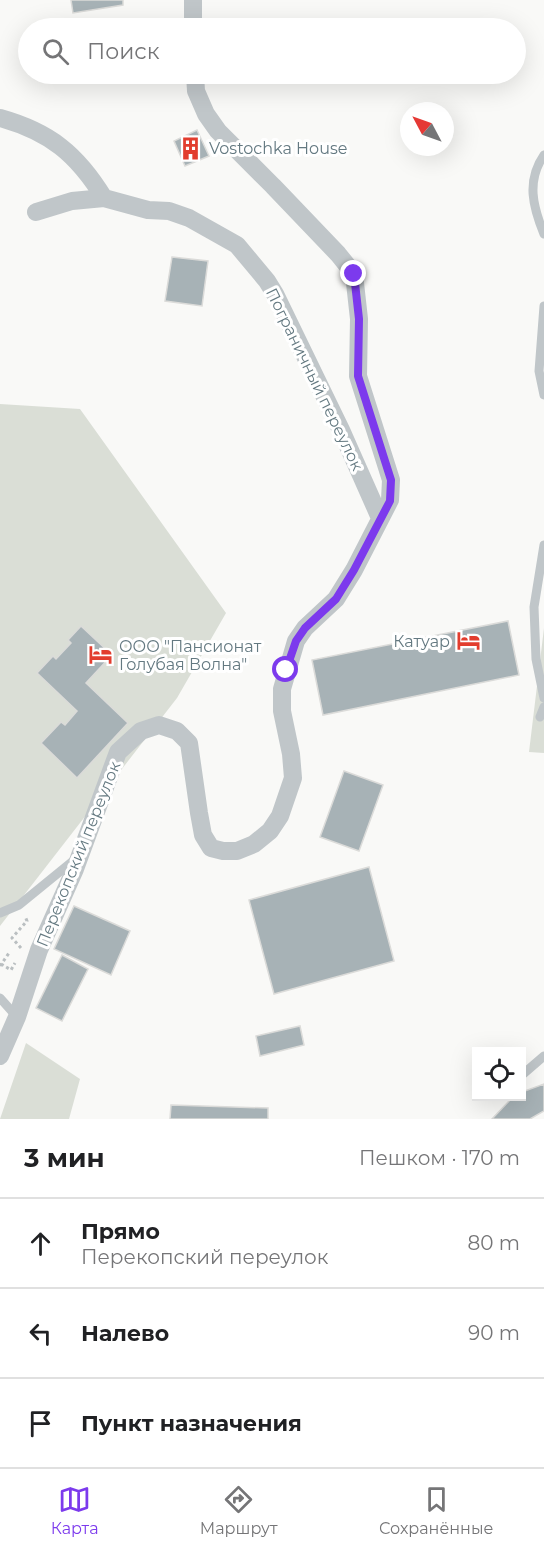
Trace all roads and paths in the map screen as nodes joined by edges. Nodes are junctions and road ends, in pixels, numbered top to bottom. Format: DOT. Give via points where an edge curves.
graph roads {
  1 [pos="193,0"];
  2 [pos="193,18"];
  3 [pos="196,84"];
  4 [pos="0,118"];
  5 [pos="544,155"];
  6 [pos="104,198"];
  7 [pos="36,212"];
  8 [pos="544,234"];
  9 [pos="544,306"];
  10 [pos="544,395"];
  11 [pos="380,518"];
  12 [pos="544,545"];
  13 [pos="544,698"];
  14 [pos="544,707"];
  15 [pos="540,717"];
  16 [pos="80,855"];
  17 [pos="19,905"];
  18 [pos="0,913"];
  19 [pos="23,951"];
  20 [pos="9,953"];
  21 [pos="17,960"];
  22 [pos="1,965"];
  23 [pos="0,998"];
  24 [pos="17,1017"];
  25 [pos="0,1056"];
  26 [pos="544,1056"];
  27 [pos="526,1072"];
  1 -- 2 [label="street"];
  3 -- 11 [label="street" via="206,114 218,131 354,274 359,319 358,376 391,480 390,501"];
  4 -- 6 [label="street" via="40,132 63,147 91,177"];
  5 -- 8 [label="lane" via="532,179 536,213"];
  6 -- 7 [label="street, Пограничный переулок" via="72,201"];
  6 -- 11 [label="street, Пограничный переулок" via="189,218 237,245 267,281"];
  9 -- 10 [label="lane" via="539,371"];
  11 -- 16 [label="street, Перекопский переулок" via="336,599 296,641 282,689 293,778 280,816 270,831 237,851 211,848 203,835 189,743 177,730 159,725 141,731 118,752"];
  12 -- 13 [label="lane" via="534,607 536,659"];
  14 -- 15 [label="lane"];
  16 -- 17 [label="lane"];
  16 -- 24 [label="street, Перекопский переулок" via="39,950"];
  17 -- 18 [label="lane"];
  17 -- 19 [label="path" via="27,921 12,938"];
  20 -- 22 [label="path"];
  21 -- 22 [label="path" via="10,970"];
  23 -- 24 [label="lane"];
  24 -- 25 [label="street, Перекопский переулок"];
  26 -- 27 [label="lane"];
}
